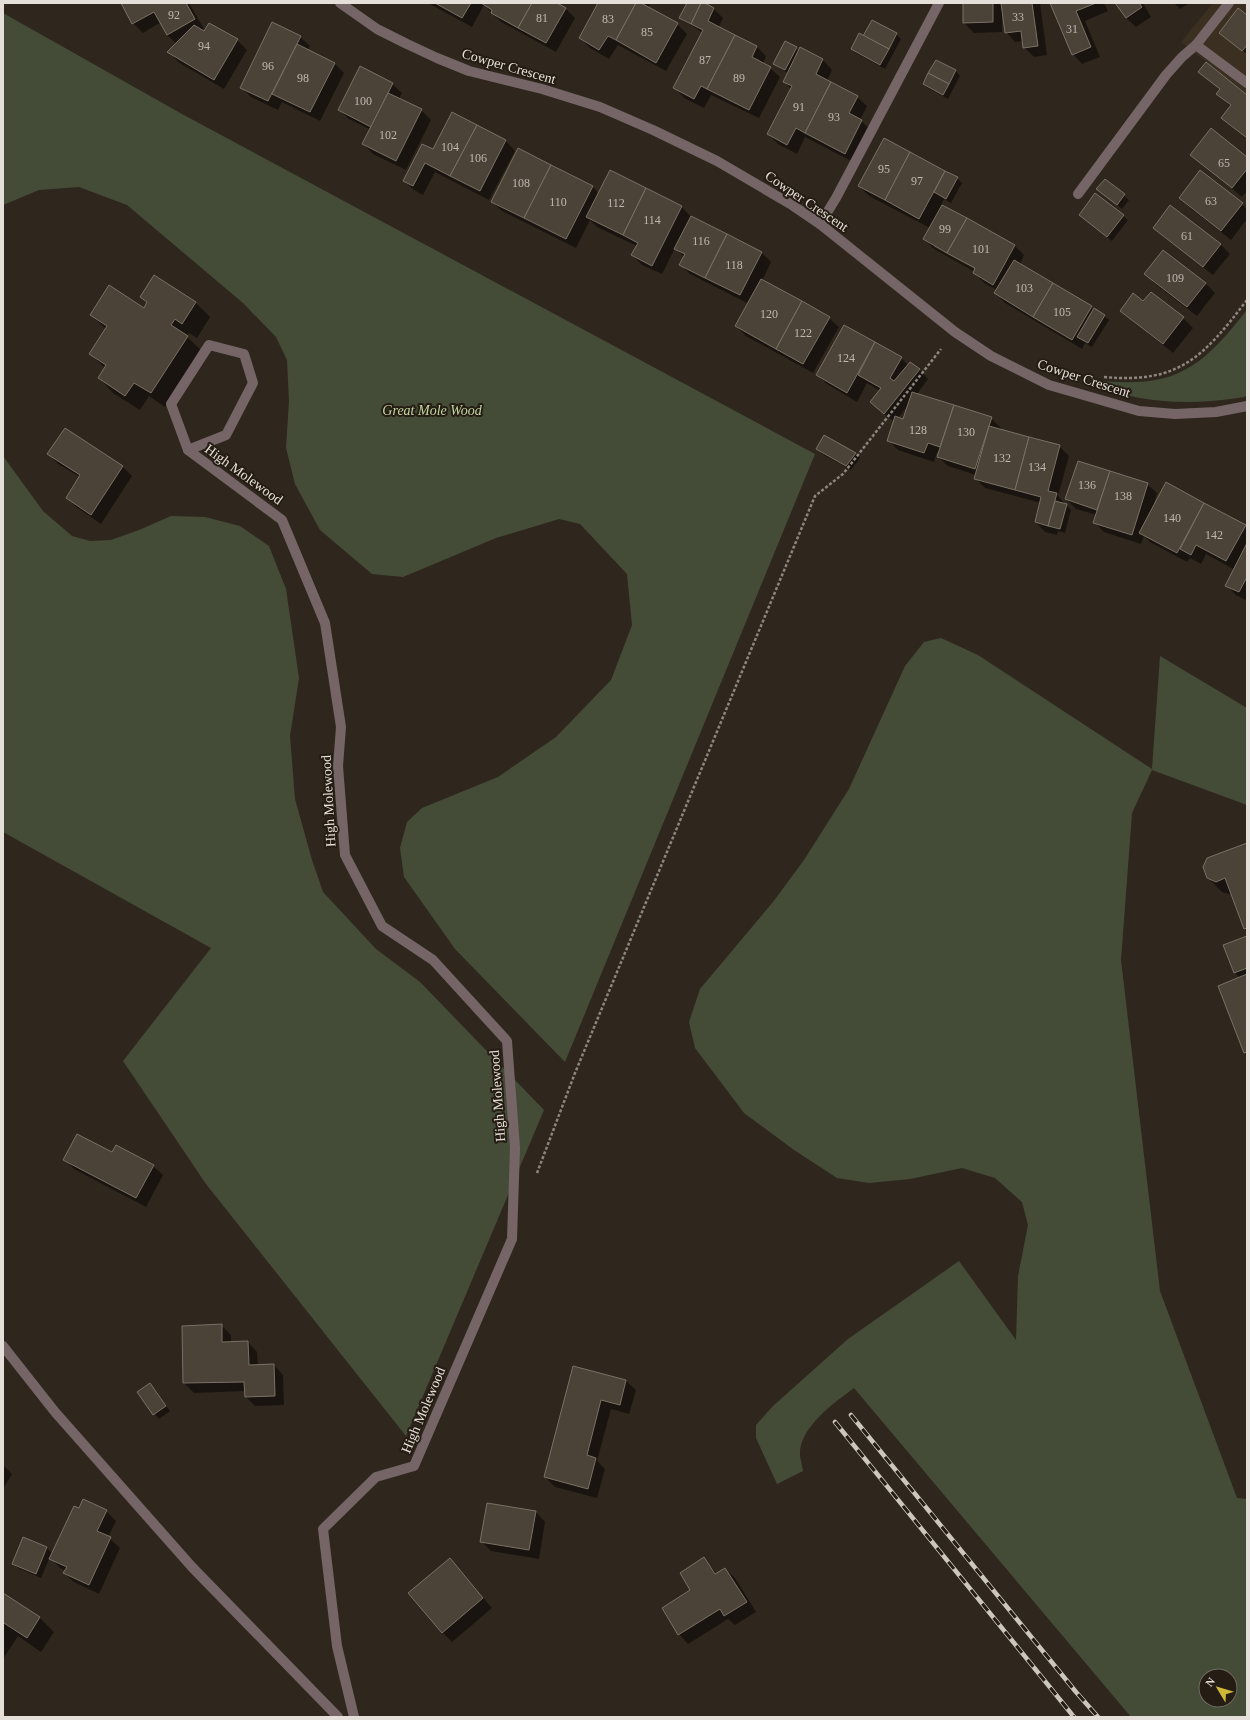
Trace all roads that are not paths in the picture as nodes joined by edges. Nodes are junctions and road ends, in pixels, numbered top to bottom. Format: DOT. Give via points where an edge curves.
graph roads {
  1 [pos="340,3"];
  2 [pos="939,3"];
  3 [pos="1229,3"];
  4 [pos="1196,45"];
  5 [pos="1247,83"];
  6 [pos="1078,194"];
  7 [pos="820,224"];
  8 [pos="1247,406"];
  9 [pos="188,450"];
  10 [pos="3,1346"];
  11 [pos="338,1717"];
  12 [pos="354,1717"];
  1 -- 7 [label="street, Cowper Crescent" via="377,29 468,71 542,89 600,107 653,130 751,180"];
  2 -- 7 [label="street"];
  3 -- 4 [label="street"];
  4 -- 5 [label="street"];
  4 -- 6 [label="street" via="1166,75"];
  7 -- 8 [label="street, Cowper Crescent" via="955,332 991,356 1049,385 1140,411 1175,414 1216,412"];
  9 -- 9 [label="street, High Molewood" via="226,435 253,383 244,354 209,345 171,404"];
  9 -- 12 [label="street, High Molewood" via="282,520 325,623 342,727 338,766 345,855 382,926 433,960 507,1041 515,1148 512,1239 414,1466 376,1477 323,1529 337,1646"];
  10 -- 11 [label="street" via="55,1412 187,1561"];
}
